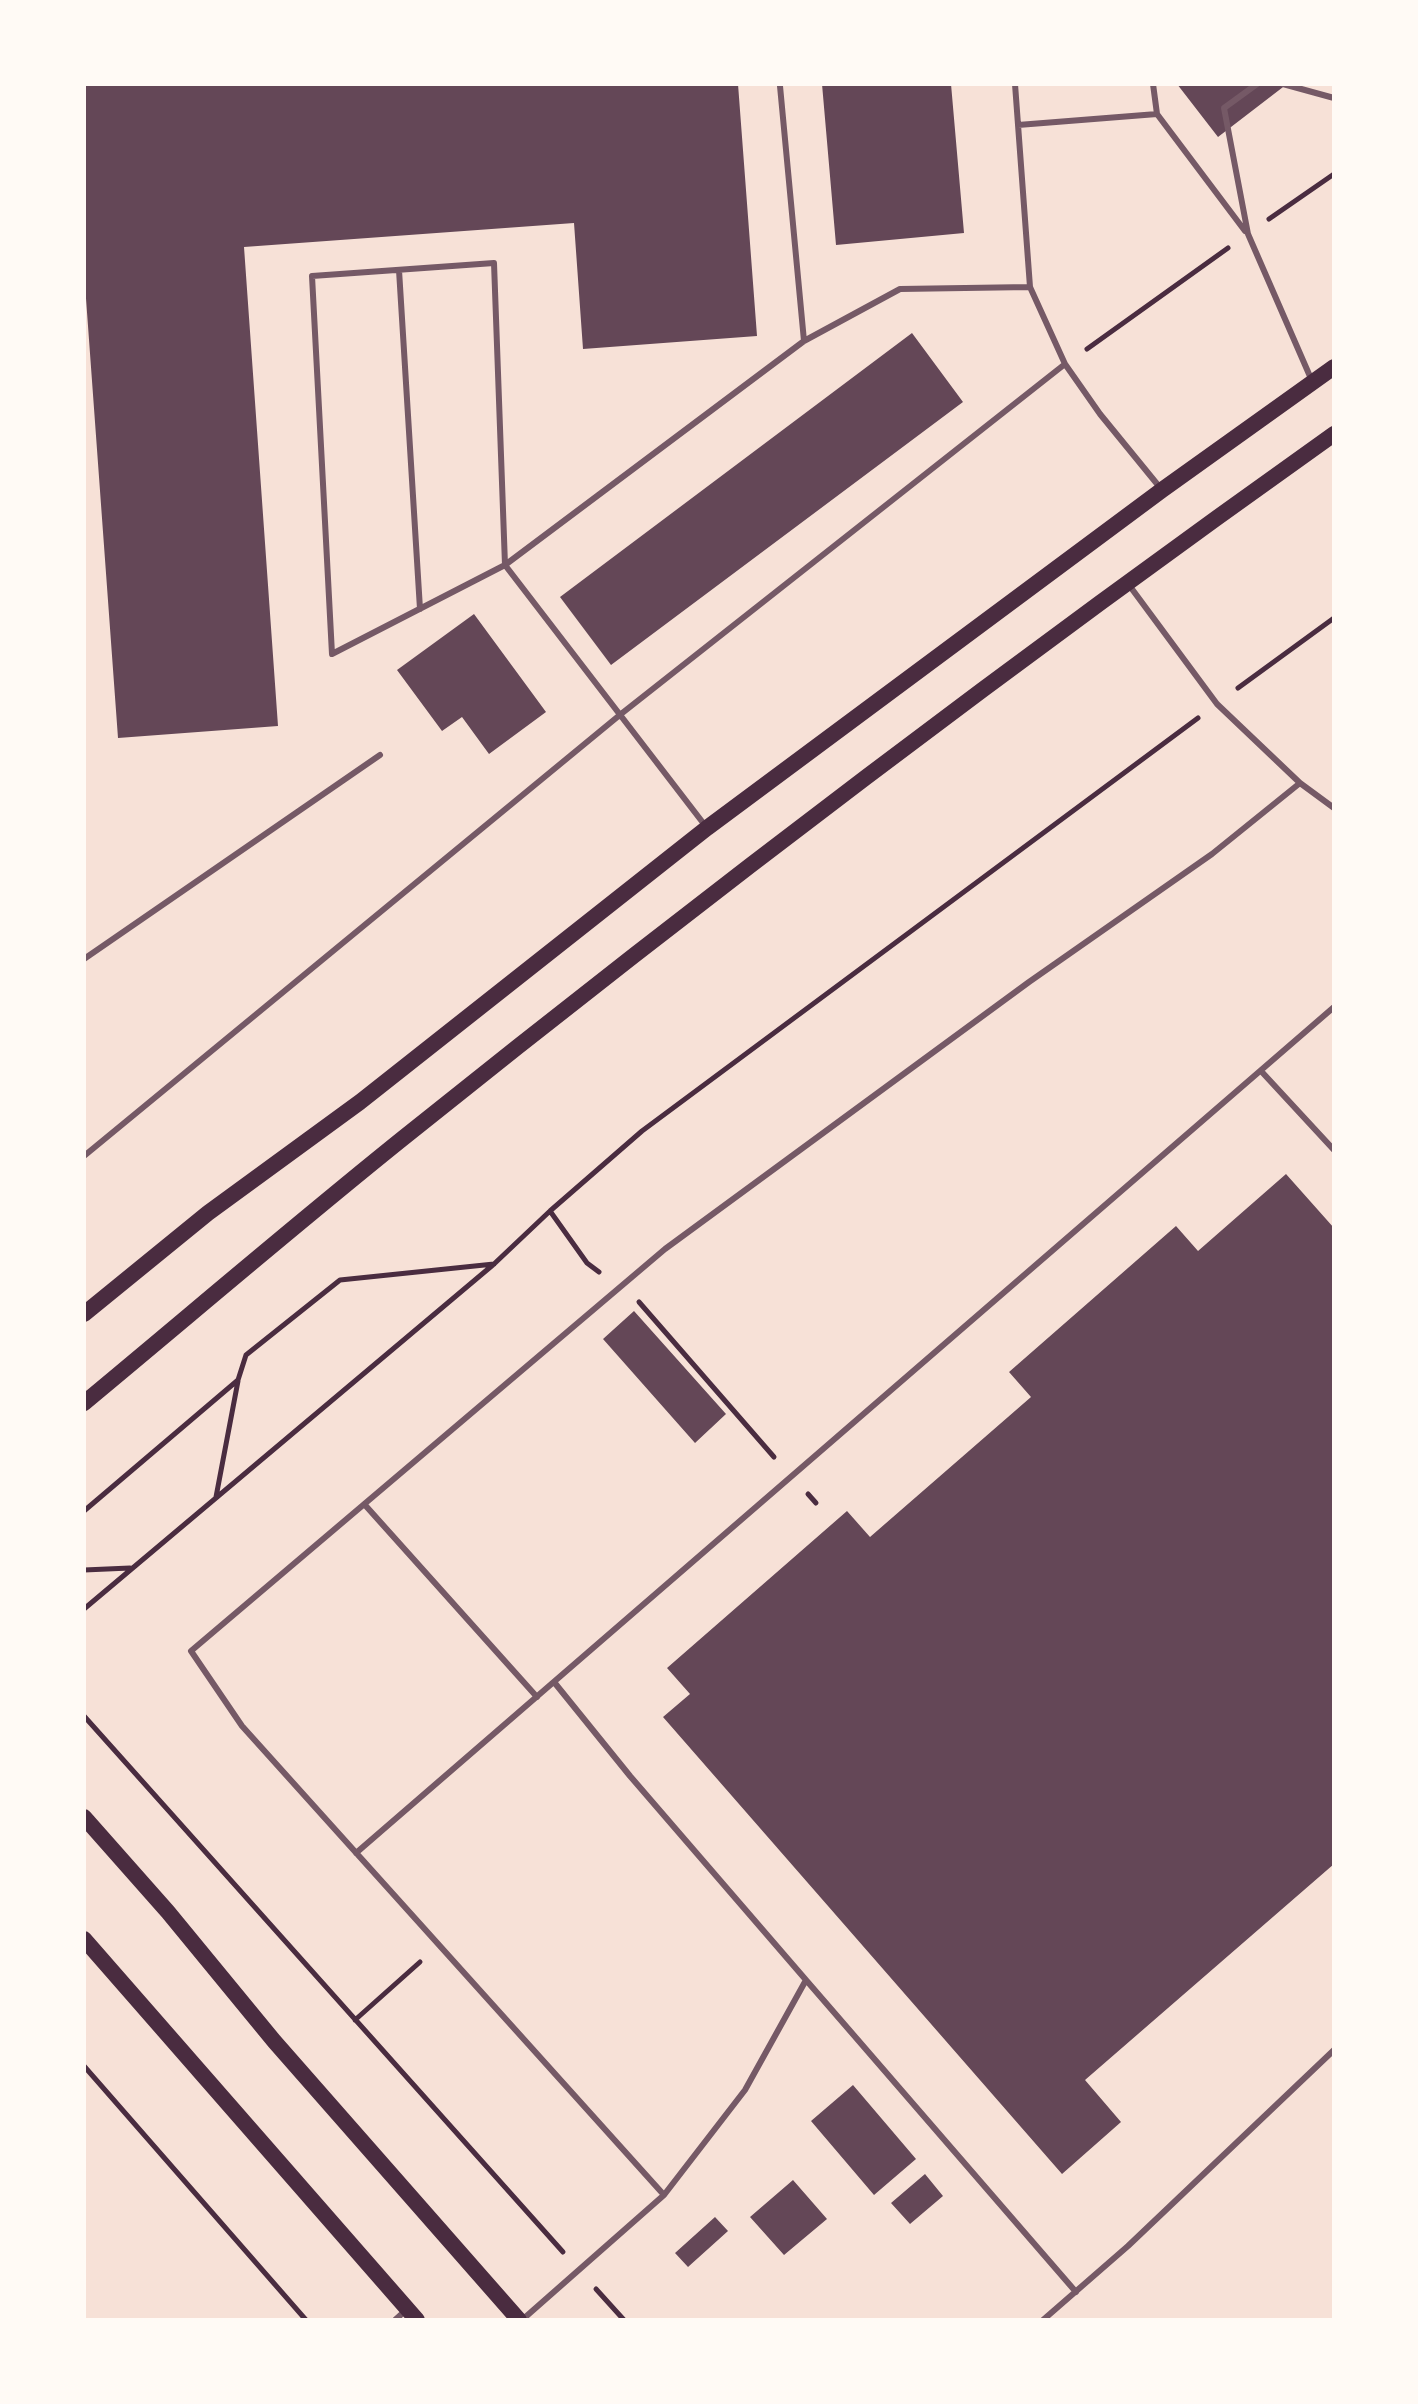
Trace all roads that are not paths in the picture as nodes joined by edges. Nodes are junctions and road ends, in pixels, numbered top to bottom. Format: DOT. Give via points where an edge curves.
graph roads {
  1 [pos="1015,84"];
  2 [pos="1153,84"];
  3 [pos="1257,84"];
  4 [pos="1283,84"];
  5 [pos="780,86"];
  6 [pos="1334,98"];
  7 [pos="1157,114"];
  8 [pos="1018,125"];
  9 [pos="1248,234"];
  10 [pos="399,270"];
  11 [pos="1030,287"];
  12 [pos="804,341"];
  13 [pos="1065,364"];
  14 [pos="1334,367"];
  15 [pos="1312,382"];
  16 [pos="1334,434"];
  17 [pos="1162,490"];
  18 [pos="505,565"];
  19 [pos="1126,582"];
  20 [pos="420,609"];
  21 [pos="621,714"];
  22 [pos="380,755"];
  23 [pos="1300,783"];
  24 [pos="1334,808"];
  25 [pos="707,828"];
  26 [pos="84,959"];
  27 [pos="1334,1007"];
  28 [pos="1261,1071"];
  29 [pos="1334,1150"];
  30 [pos="84,1156"];
  31 [pos="84,1314"];
  32 [pos="84,1403"];
  33 [pos="365,1505"];
  34 [pos="554,1682"];
  35 [pos="537,1697"];
  36 [pos="84,1817"];
  37 [pos="356,1853"];
  38 [pos="84,1939"];
  39 [pos="806,1980"];
  40 [pos="1334,2050"];
  41 [pos="664,2195"];
  42 [pos="1076,2292"];
  43 [pos="406,2316"];
  44 [pos="520,2320"];
  45 [pos="1043,2320"];
  1 -- 8 [label="lane"];
  2 -- 7 [label="lane"];
  3 -- 9 [label="lane" via="1224,108"];
  4 -- 6 [label="lane"];
  5 -- 12 [label="lane"];
  7 -- 8 [label="lane"];
  7 -- 9 [label="lane"];
  8 -- 11 [label="lane"];
  9 -- 15 [label="lane"];
  10 -- 18 [label="lane" via="494,263"];
  10 -- 20 [label="lane"];
  10 -- 20 [label="lane" via="312,276 332,654"];
  11 -- 12 [label="lane" via="900,289"];
  11 -- 13 [label="lane"];
  12 -- 18 [label="lane"];
  13 -- 17 [label="lane"];
  13 -- 21 [label="lane"];
  14 -- 15 [label="main road"];
  15 -- 17 [label="main road"];
  16 -- 19 [label="main road"];
  17 -- 25 [label="main road"];
  18 -- 20 [label="lane"];
  18 -- 21 [label="lane"];
  19 -- 23 [label="lane" via="1217,704"];
  19 -- 32 [label="main road" via="703,901 400,1141"];
  21 -- 25 [label="lane"];
  21 -- 30 [label="lane"];
  22 -- 26 [label="lane"];
  23 -- 24 [label="lane"];
  23 -- 33 [label="lane" via="1212,854 677,1240"];
  25 -- 31 [label="main road"];
  27 -- 28 [label="lane"];
  28 -- 29 [label="lane"];
  28 -- 34 [label="lane"];
  33 -- 35 [label="lane"];
  33 -- 37 [label="lane" via="191,1651 242,1726"];
  34 -- 35 [label="lane"];
  34 -- 39 [label="lane"];
  35 -- 37 [label="lane"];
  36 -- 44 [label="main road"];
  37 -- 41 [label="lane"];
  38 -- 43 [label="main road"];
  39 -- 41 [label="lane" via="745,2090"];
  39 -- 42 [label="lane"];
  40 -- 42 [label="lane"];
  41 -- 44 [label="lane"];
  42 -- 45 [label="lane"];
}
